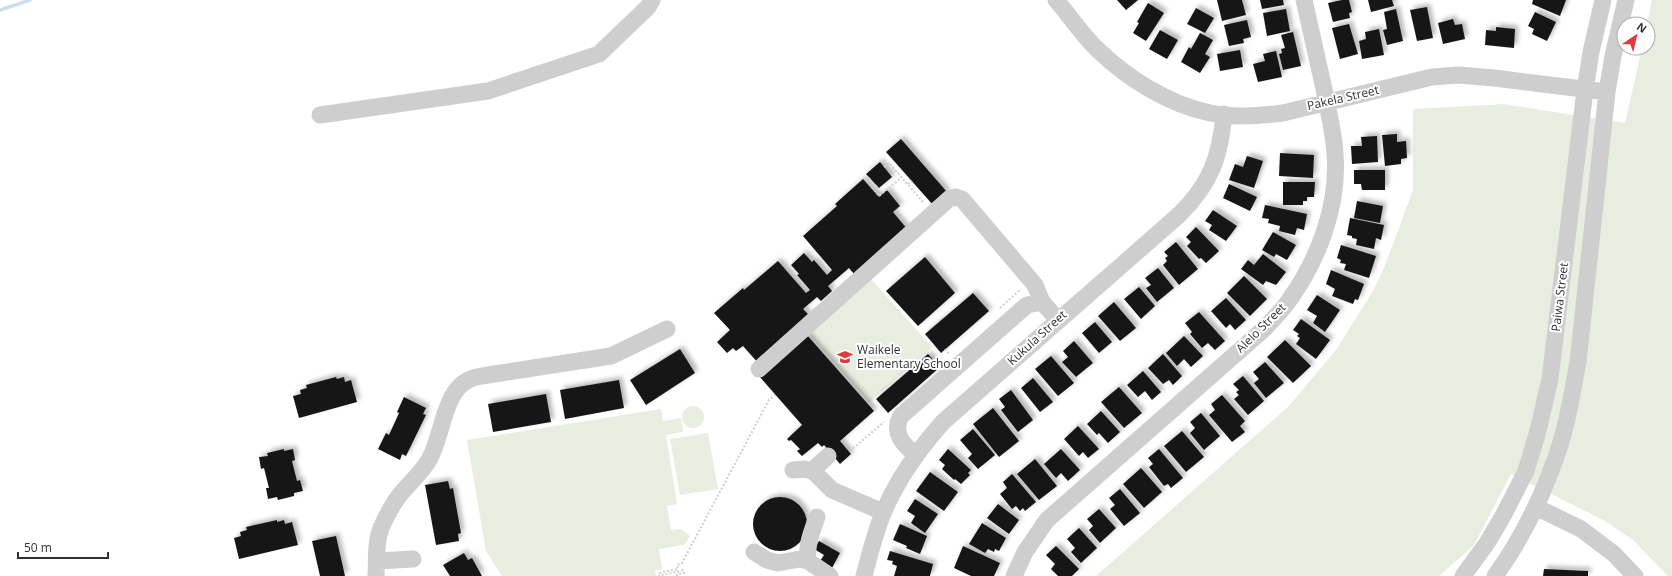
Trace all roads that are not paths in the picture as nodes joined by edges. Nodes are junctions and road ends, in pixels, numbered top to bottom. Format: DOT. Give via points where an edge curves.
graph roads {
  1 [pos="652,0"];
  2 [pos="1056,0"];
  3 [pos="1304,0"];
  4 [pos="1604,0"];
  5 [pos="1626,0"];
  6 [pos="1585,90"];
  7 [pos="1607,92"];
  8 [pos="1326,102"];
  9 [pos="1224,114"];
  10 [pos="320,115"];
  11 [pos="1042,302"];
  12 [pos="1058,320"];
  13 [pos="667,329"];
  14 [pos="759,369"];
  15 [pos="916,455"];
  16 [pos="828,456"];
  17 [pos="793,470"];
  18 [pos="1526,471"];
  19 [pos="814,472"];
  20 [pos="1536,506"];
  21 [pos="883,512"];
  22 [pos="1503,516"];
  23 [pos="817,517"];
  24 [pos="754,552"];
  25 [pos="414,559"];
  26 [pos="808,561"];
  27 [pos="376,569"];
  28 [pos="830,576"];
  29 [pos="864,576"];
  30 [pos="1014,576"];
  31 [pos="1463,576"];
  32 [pos="1495,576"];
  33 [pos="1635,576"];
  1 -- 10 [label="street" via="648,7 599,54 488,91"];
  2 -- 9 [label="street, Pakela Street" via="1096,49 1128,75 1180,104 1210,113"];
  3 -- 8 [label="street, Alelo Street"];
  4 -- 6 [label="street, Paiwa Street"];
  5 -- 7 [label="street, Paiwa Street"];
  6 -- 7 [label="street, Pakela Street"];
  6 -- 8 [label="street, Pakela Street" via="1459,75 1432,77"];
  6 -- 18 [label="street, Paiwa Street" via="1550,379"];
  7 -- 20 [label="street, Paiwa Street" via="1578,362 1562,441"];
  8 -- 9 [label="street, Pakela Street" via="1283,113"];
  8 -- 30 [label="street, Alelo Street" via="1331,119 1335,155 1331,210 1315,257 1302,281 1264,329 1048,520 1024,552"];
  9 -- 12 [label="street, Kukula Street" via="1215,164 1194,200"];
  11 -- 12 [label="street"];
  11 -- 14 [label="street" via="1034,286 962,199 950,198"];
  11 -- 15 [label="street" via="1027,305 901,416 898,422 898,435"];
  12 -- 15 [label="street, Kukula Street" via="943,422"];
  13 -- 27 [label="street" via="611,356 473,377 466,381 452,398 430,458 392,506 377,542"];
  15 -- 21 [label="street, Kukula Street"];
  16 -- 19 [label="street" via="816,466"];
  17 -- 19 [label="street" via="805,469"];
  18 -- 20 [label="street"];
  18 -- 22 [label="street, Paiwa Street"];
  19 -- 21 [label="street" via="832,490"];
  20 -- 22 [label="street"];
  20 -- 32 [label="street, Paiwa Street" via="1519,539"];
  20 -- 33 [label="street" via="1581,529 1614,554"];
  21 -- 29 [label="street, Kukula Street"];
  22 -- 31 [label="street, Paiwa Street"];
  23 -- 26 [label="street" via="809,539"];
  24 -- 26 [label="street" via="778,563 800,559"];
  25 -- 27 [label="street"];
  26 -- 28 [label="street"];
}
